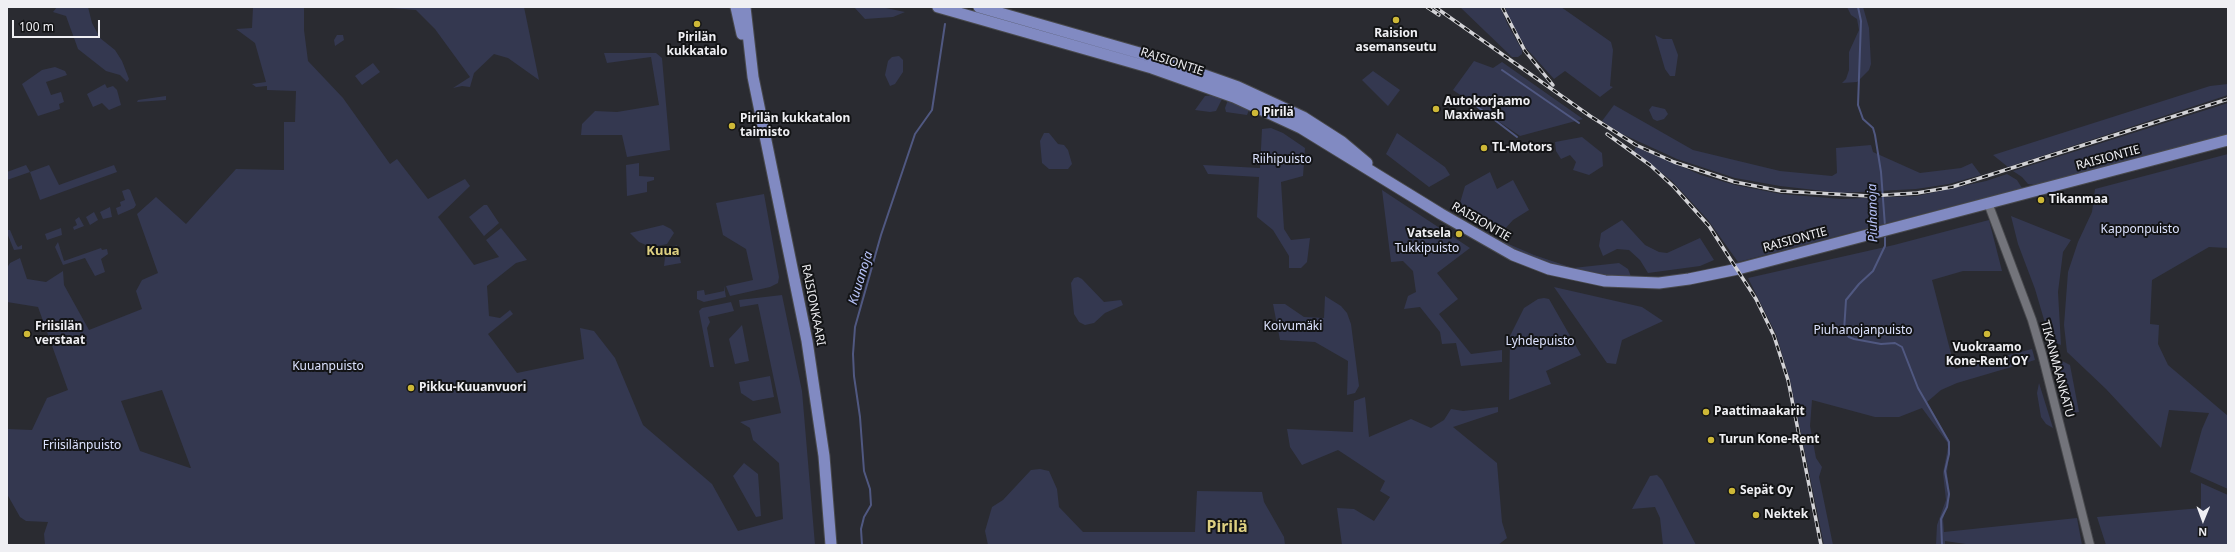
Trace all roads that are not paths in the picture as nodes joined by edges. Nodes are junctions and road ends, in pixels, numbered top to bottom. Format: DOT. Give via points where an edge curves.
graph roads {
  1 [pos="736,7"];
  2 [pos="745,7"];
  3 [pos="938,7"];
  4 [pos="979,7"];
  5 [pos="752,73"];
  6 [pos="2228,140"];
  7 [pos="1383,176"];
  8 [pos="1988,203"];
  9 [pos="831,545"];
  10 [pos="2090,545"];
  1 -- 5 [label="main road, RAISIONKAARI"];
  2 -- 5 [label="main road, RAISIONKAARI"];
  3 -- 7 [label="main road, RAISIONTIE" via="1152,68 1234,97 1301,128"];
  4 -- 7 [label="main road, RAISIONTIE" via="1150,56 1238,86 1303,117 1342,142"];
  5 -- 9 [label="main road, RAISIONKAARI" via="807,341 824,456"];
  6 -- 8 [label="main road, RAISIONTIE"];
  7 -- 8 [label="main road, RAISIONTIE" via="1441,214 1513,254 1549,269 1605,281 1645,283 1689,279 1738,269"];
  8 -- 10 [label="street, TIKANMAANKATU" via="2032,320"];
}
